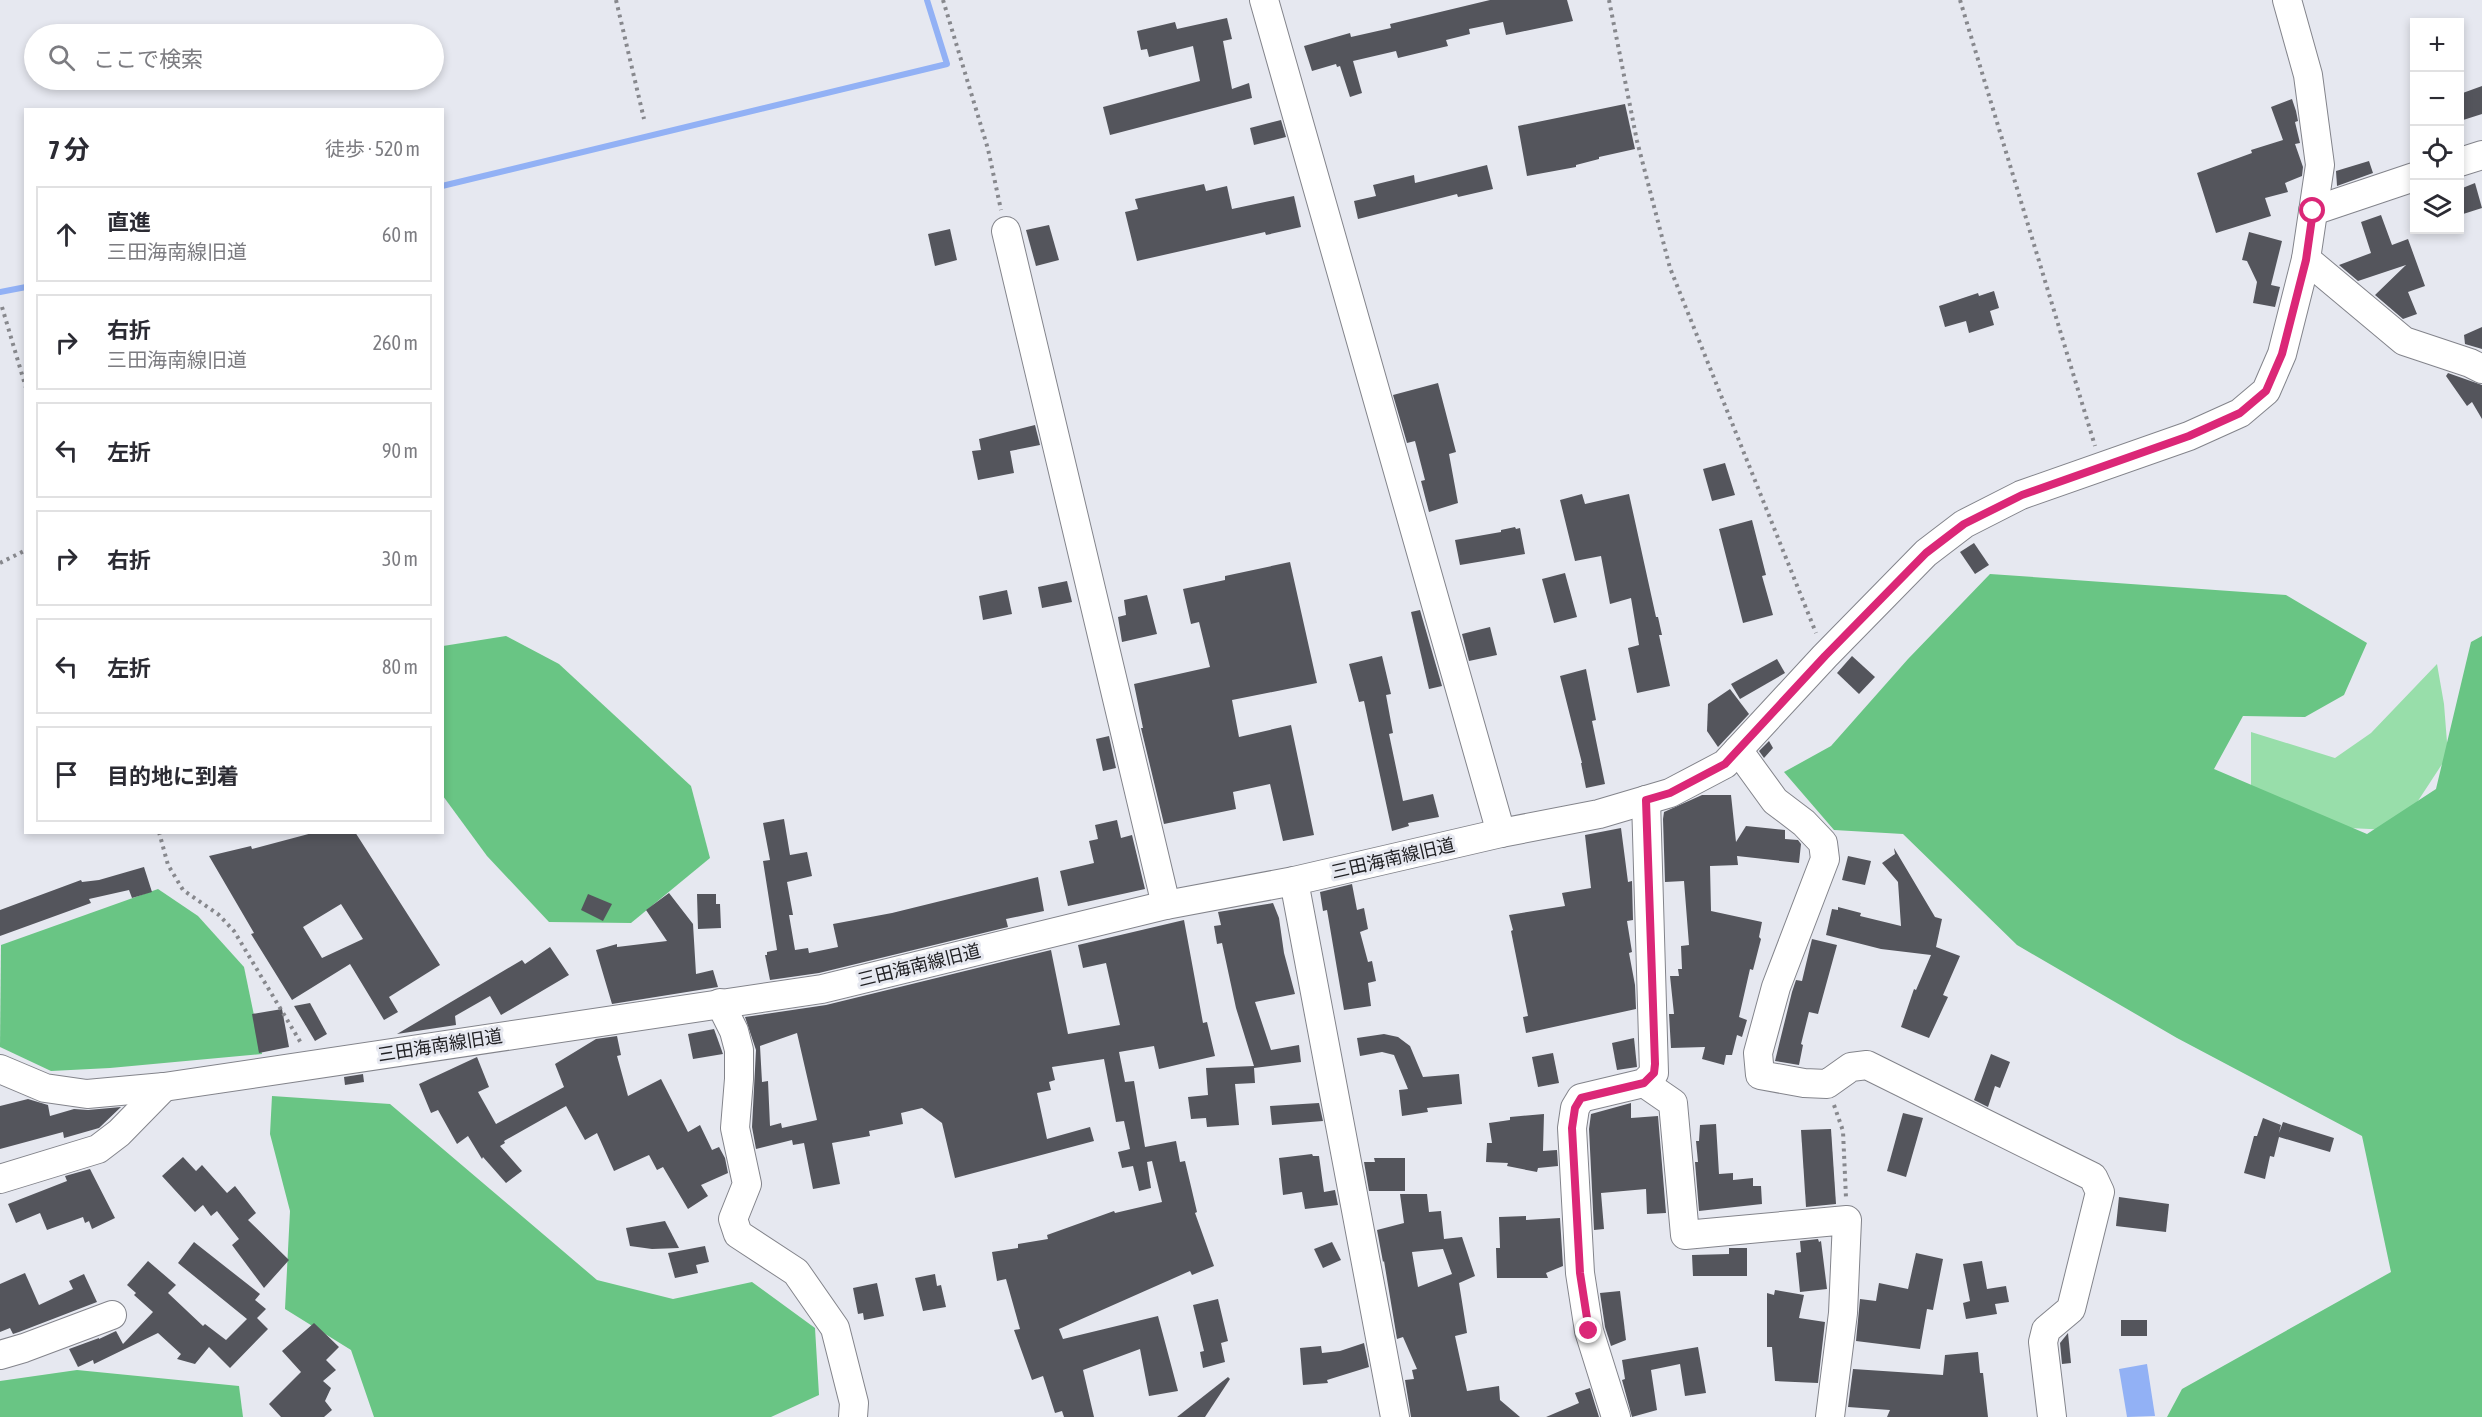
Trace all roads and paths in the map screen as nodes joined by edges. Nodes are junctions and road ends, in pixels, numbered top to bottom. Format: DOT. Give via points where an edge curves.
graph roads {
  1 [pos="616,0"];
  2 [pos="943,0"];
  3 [pos="1264,0"];
  4 [pos="1609,0"];
  5 [pos="1960,0"];
  6 [pos="2286,0"];
  7 [pos="644,119"];
  8 [pos="2482,155"];
  9 [pos="2464,161"];
  10 [pos="2410,179"];
  11 [pos="2313,211"];
  12 [pos="1006,231"];
  13 [pos="2306,260"];
  14 [pos="2,307"];
  15 [pos="2478,364"];
  16 [pos="24,381"];
  17 [pos="2102,467"];
  18 [pos="24,551"];
  19 [pos="0,563"];
  20 [pos="1825,656"];
  21 [pos="1738,750"];
  22 [pos="1646,800"];
  23 [pos="1501,832"];
  24 [pos="160,834"];
  25 [pos="1294,881"];
  26 [pos="1166,905"];
  27 [pos="720,1003"];
  28 [pos="313,1065"];
  29 [pos="0,1069"];
  30 [pos="1644,1083"];
  31 [pos="1827,1084"];
  32 [pos="165,1087"];
  33 [pos="0,1179"];
  34 [pos="1848,1220"];
  35 [pos="112,1315"];
  36 [pos="0,1354"];
  37 [pos="853,1417"];
  38 [pos="1395,1417"];
  39 [pos="1616,1417"];
  40 [pos="1830,1417"];
  41 [pos="2052,1417"];
  1 -- 7 [label="path"];
  2 -- 12 [label="path" via="988,149"];
  3 -- 23 [label="street"];
  4 -- 20 [label="path" via="1637,141 1670,268"];
  5 -- 17 [label="path"];
  6 -- 11 [label="street, 三田海南線旧道" via="2308,75 2314,116 2320,165"];
  8 -- 9 [label="street"];
  10 -- 11 [label="street"];
  11 -- 13 [label="street, 三田海南線旧道"];
  12 -- 26 [label="street"];
  13 -- 15 [label="street" via="2404,341"];
  13 -- 17 [label="street, 三田海南線旧道" via="2282,354 2266,391 2230,418"];
  14 -- 16 [label="path"];
  17 -- 20 [label="street, 三田海南線旧道" via="2022,495 1964,524 1926,553"];
  18 -- 19 [label="path"];
  20 -- 21 [label="street, 三田海南線旧道"];
  21 -- 22 [label="street, 三田海南線旧道" via="1725,764 1670,793"];
  21 -- 31 [label="street" via="1775,801 1823,843 1825,859 1776,987 1758,1053 1760,1075"];
  22 -- 23 [label="street, 三田海南線旧道" via="1599,814"];
  22 -- 30 [label="street" via="1655,1064 1654,1073"];
  23 -- 25 [label="street, 三田海南線旧道"];
  24 -- 28 [label="path" via="168,865 183,890 219,915 234,931"];
  25 -- 26 [label="street, 三田海南線旧道"];
  25 -- 38 [label="street"];
  26 -- 27 [label="street, 三田海南線旧道" via="822,989"];
  27 -- 28 [label="street, 三田海南線旧道"];
  27 -- 37 [label="street" via="739,1050 735,1128 747,1184 733,1219 738,1234 796,1272 835,1328 854,1404"];
  28 -- 32 [label="street, 三田海南線旧道"];
  29 -- 32 [label="street, 三田海南線旧道" via="45,1088 87,1094"];
  30 -- 34 [label="street" via="1673,1103 1685,1235"];
  30 -- 39 [label="street" via="1581,1098 1572,1128 1580,1273 1587,1319"];
  31 -- 34 [label="path" via="1843,1131"];
  31 -- 41 [label="street" via="1851,1067 1867,1065 2093,1177 2100,1192 2071,1309 2046,1330 2043,1342"];
  32 -- 33 [label="street" via="120,1133 98,1149"];
  34 -- 40 [label="street" via="1843,1313"];
  35 -- 36 [label="street"];
}
